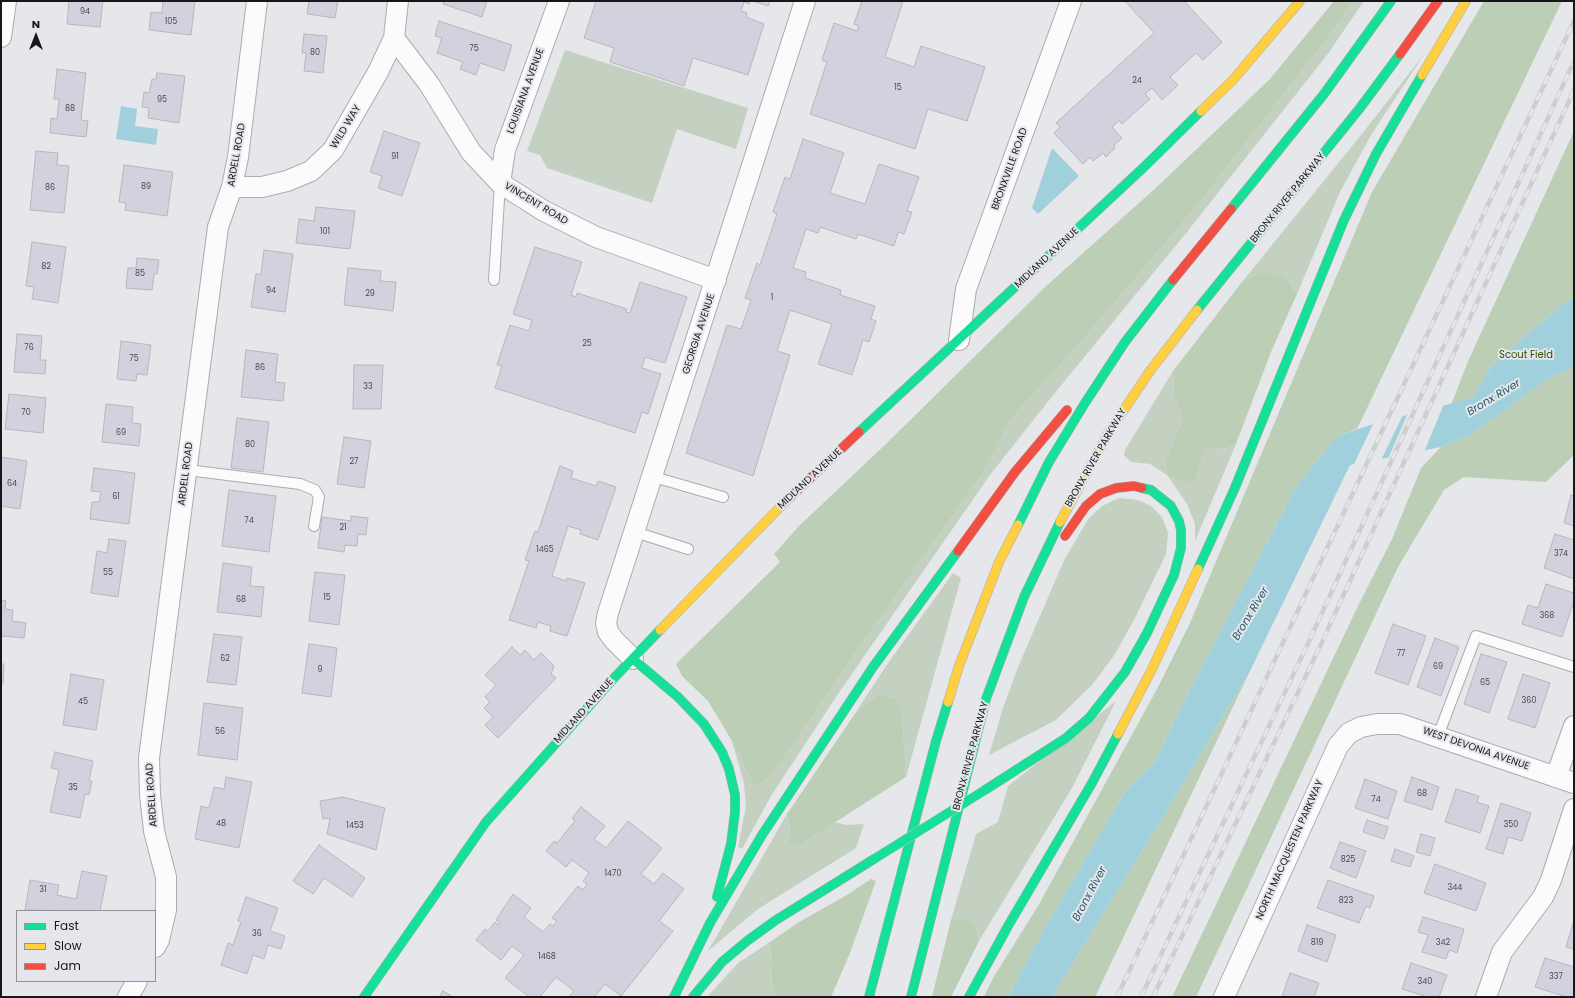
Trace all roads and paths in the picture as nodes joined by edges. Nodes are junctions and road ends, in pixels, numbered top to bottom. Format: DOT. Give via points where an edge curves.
graph roads {
  1 [pos="6,1"];
  2 [pos="257,1"];
  3 [pos="398,1"];
  4 [pos="559,1"];
  5 [pos="806,1"];
  6 [pos="1071,1"];
  7 [pos="1300,1"];
  8 [pos="1391,1"];
  9 [pos="1438,1"];
  10 [pos="1466,1"];
  11 [pos="1,37"];
  12 [pos="394,38"];
  13 [pos="500,183"];
  14 [pos="232,187"];
  15 [pos="494,280"];
  16 [pos="716,280"];
  17 [pos="959,340"];
  18 [pos="1125,342"];
  19 [pos="187,470"];
  20 [pos="654,477"];
  21 [pos="723,498"];
  22 [pos="314,526"];
  23 [pos="635,532"];
  24 [pos="688,550"];
  25 [pos="1024,597"];
  26 [pos="633,659"];
  27 [pos="1574,667"];
  28 [pos="1377,724"];
  29 [pos="1574,726"];
  30 [pos="1438,736"];
  31 [pos="1565,780"];
  32 [pos="1574,809"];
  33 [pos="710,923"];
  34 [pos="156,946"];
  35 [pos="884,946"];
  36 [pos="136,982"];
  37 [pos="861,991"];
  38 [pos="128,997"];
  39 [pos="364,997"];
  40 [pos="674,997"];
  41 [pos="693,997"];
  42 [pos="869,997"];
  43 [pos="911,997"];
  44 [pos="970,997"];
  45 [pos="1224,997"];
  46 [pos="1486,997"];
  1 -- 11 [label="street"];
  2 -- 14 [label="street, ARDELL ROAD"];
  3 -- 12 [label="street, WILD WAY"];
  4 -- 13 [label="street, LOUISIANA AVENUE" via="505,150"];
  5 -- 16 [label="street, GEORGIA AVENUE"];
  6 -- 17 [label="street, BRONXVILLE ROAD" via="966,289"];
  7 -- 17 [label="main road, MIDLAND AVENUE" via="1232,81 1144,168"];
  8 -- 18 [label="main road" via="1324,94"];
  9 -- 25 [label="main road, BRONX RIVER PARKWAY" via="1360,108 1150,370 1109,432 1084,476"];
  10 -- 44 [label="main road" via="1376,154 1344,220 1234,490 1152,668 1092,783"];
  12 -- 13 [label="street, VINCENT ROAD" via="429,84 471,152"];
  12 -- 14 [label="street, WILD WAY" via="378,72 333,150 311,171 287,181 262,187"];
  13 -- 15 [label="lane"];
  13 -- 16 [label="street, VINCENT ROAD" via="544,211 596,238"];
  14 -- 19 [label="street, ARDELL ROAD" via="218,227"];
  16 -- 20 [label="street, GEORGIA AVENUE"];
  17 -- 26 [label="main road, MIDLAND AVENUE" via="791,495"];
  18 -- 33 [label="main road" via="1015,472 878,661 778,810"];
  18 -- 35 [label="main road" via="1049,462 1000,562 972,628 936,741"];
  19 -- 22 [label="lane" via="300,484 314,490 319,497"];
  19 -- 34 [label="street, ARDELL ROAD" via="149,758 154,831 166,876 166,910"];
  20 -- 21 [label="lane"];
  20 -- 23 [label="street, GEORGIA AVENUE"];
  23 -- 24 [label="lane"];
  23 -- 26 [label="street, GEORGIA AVENUE" via="606,623 610,636"];
  25 -- 41 [label="main road, bridge" via="1080,515 1100,494 1116,488 1142,487 1165,500 1175,514 1182,539 1177,566 1147,633 1121,678 1098,708 1078,728 1053,747 782,916 722,962"];
  25 -- 43 [label="main road, BRONX RIVER PARKWAY" via="998,665 974,743"];
  26 -- 33 [label="main road" via="683,702 704,724 722,752 729,769 735,795 733,830"];
  26 -- 39 [label="main road, MIDLAND AVENUE" via="486,822"];
  27 -- 30 [label="lane" via="1476,636"];
  28 -- 30 [label="street, WEST DEVONIA AVENUE" via="1400,724"];
  28 -- 45 [label="street, NORTH MACQUESTEN PARKWAY" via="1361,727 1349,733 1338,746"];
  29 -- 31 [label="street"];
  30 -- 31 [label="street, WEST DEVONIA AVENUE"];
  32 -- 46 [label="street" via="1551,880 1543,897 1502,952"];
  33 -- 40 [label="main road"];
  35 -- 37 [label="main road"];
  35 -- 42 [label="main road"];
  36 -- 38 [label="street"];
}
